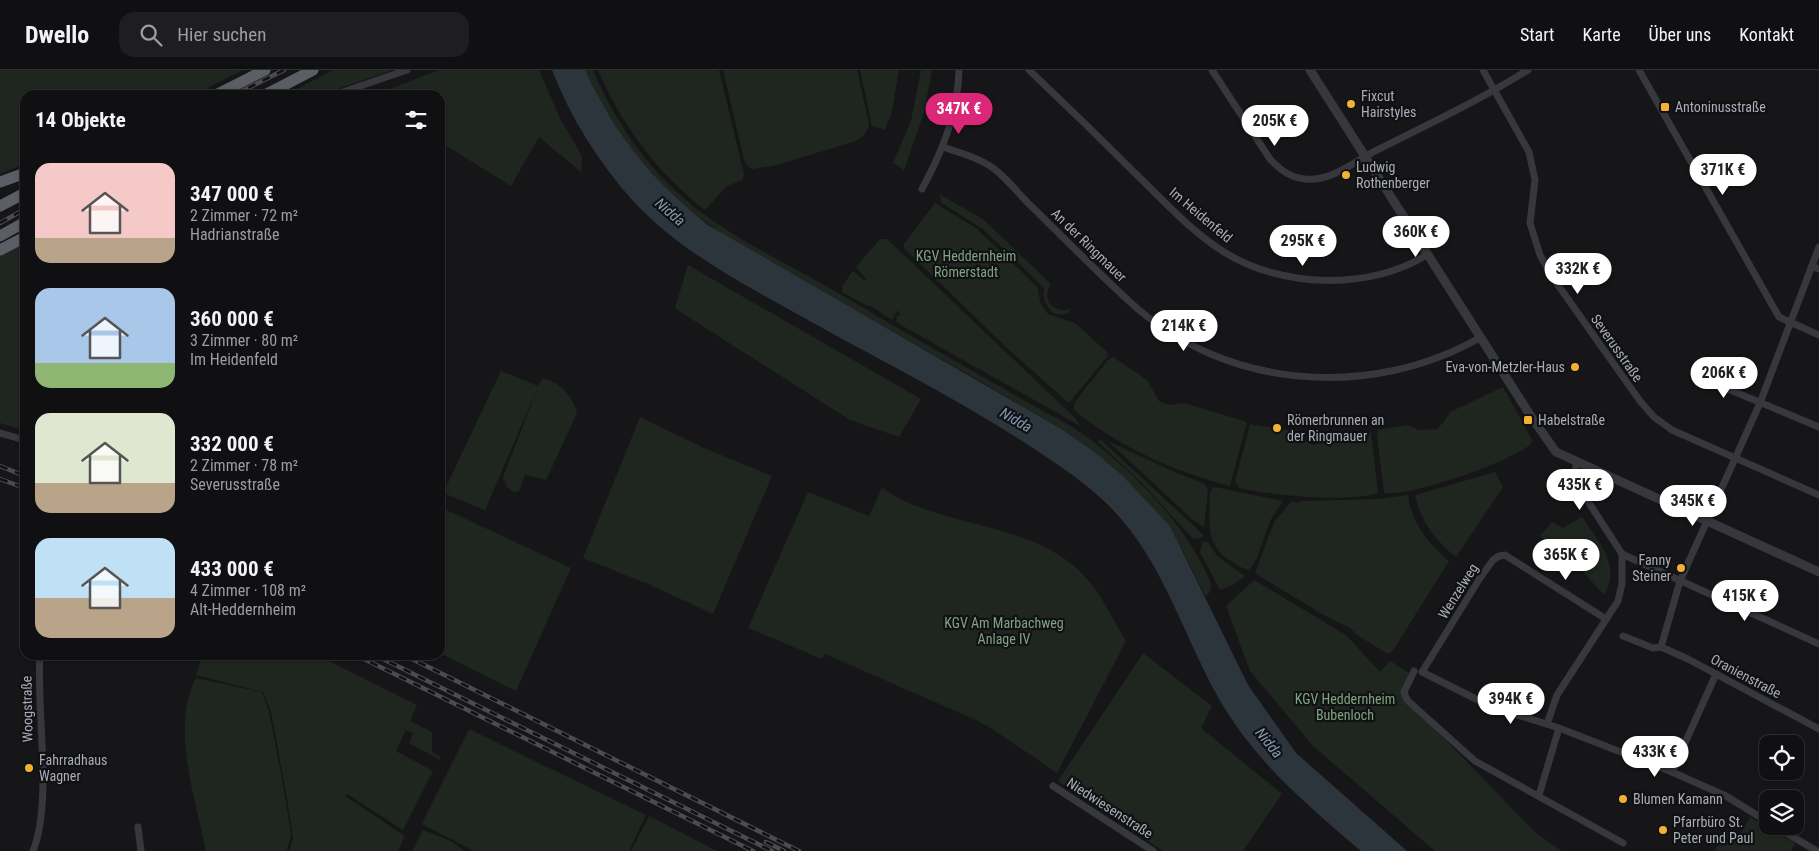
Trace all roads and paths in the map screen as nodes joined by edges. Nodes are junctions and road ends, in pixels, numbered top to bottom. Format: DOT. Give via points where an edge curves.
graph roads {
  1 [pos="265,70"];
  2 [pos="312,70"];
  3 [pos="407,70"];
  4 [pos="960,70"];
  5 [pos="1030,70"];
  6 [pos="1212,70"];
  7 [pos="1310,70"];
  8 [pos="1483,70"];
  9 [pos="1528,70"];
  10 [pos="1638,70"];
  11 [pos="226,90"];
  12 [pos="275,90"];
  13 [pos="349,90"];
  14 [pos="1494,91"];
  15 [pos="943,147"];
  16 [pos="1365,156"];
  17 [pos="20,175"];
  18 [pos="0,182"];
  19 [pos="922,189"];
  20 [pos="20,196"];
  21 [pos="0,206"];
  22 [pos="20,225"];
  23 [pos="0,236"];
  24 [pos="20,240"];
  25 [pos="1819,247"];
  26 [pos="0,250"];
  27 [pos="1428,254"];
  28 [pos="1815,268"];
  29 [pos="1791,324"];
  30 [pos="1819,336"];
  31 [pos="1481,337"];
  32 [pos="1697,376"];
  33 [pos="1760,403"];
  34 [pos="1819,427"];
  35 [pos="0,433"];
  36 [pos="20,439"];
  37 [pos="1736,457"];
  38 [pos="1577,462"];
  39 [pos="1819,495"];
  40 [pos="1707,521"];
  41 [pos="1622,554"];
  42 [pos="1819,572"];
  43 [pos="1680,581"];
  44 [pos="1606,619"];
  45 [pos="1623,636"];
  46 [pos="1819,644"];
  47 [pos="1661,647"];
  48 [pos="40,660"];
  49 [pos="1418,672"];
  50 [pos="1716,674"];
  51 [pos="1547,724"];
  52 [pos="1559,728"];
  53 [pos="1819,729"];
  54 [pos="1672,772"];
  55 [pos="1053,786"];
  56 [pos="1539,794"];
  57 [pos="1759,816"];
  58 [pos="138,827"];
  59 [pos="1789,835"];
  60 [pos="1623,843"];
  61 [pos="34,850"];
  62 [pos="141,851"];
  63 [pos="1153,851"];
  64 [pos="1817,851"];
  1 -- 11 [label="highway"];
  2 -- 12 [label="highway"];
  3 -- 13 [label="street"];
  4 -- 15 [label="street" via="958,92"];
  5 -- 27 [label="street, Im Heidenfeld" via="1187,222 1223,252 1250,265 1294,277 1356,279 1392,270"];
  6 -- 16 [label="street" via="1270,159 1285,172 1305,180 1321,178"];
  7 -- 16 [label="street"];
  8 -- 14 [label="street, Severusstraße"];
  9 -- 14 [label="street"];
  10 -- 29 [label="street" via="1779,317"];
  14 -- 16 [label="street"];
  14 -- 37 [label="street, Severusstraße" via="1531,160 1535,180 1532,229 1552,278 1654,417 1672,430"];
  15 -- 19 [label="street"];
  15 -- 31 [label="street, An der Ringmauer" via="987,164 1131,303 1158,324 1240,366 1294,376 1370,375 1414,367"];
  16 -- 27 [label="street"];
  17 -- 18 [label="highway"];
  20 -- 21 [label="highway"];
  22 -- 23 [label="highway"];
  24 -- 26 [label="highway"];
  25 -- 28 [label="street"];
  27 -- 31 [label="street"];
  28 -- 29 [label="street"];
  29 -- 30 [label="street"];
  29 -- 33 [label="street"];
  31 -- 38 [label="street" via="1556,452"];
  32 -- 33 [label="street"];
  33 -- 34 [label="street"];
  33 -- 37 [label="street"];
  35 -- 36 [label="street"];
  37 -- 39 [label="street, Severusstraße"];
  37 -- 40 [label="street"];
  38 -- 40 [label="street"];
  38 -- 41 [label="street" via="1573,478"];
  40 -- 42 [label="street"];
  40 -- 43 [label="street"];
  41 -- 43 [label="street"];
  41 -- 44 [label="street" via="1622,584 1618,601"];
  43 -- 46 [label="street"];
  43 -- 47 [label="street"];
  44 -- 49 [label="street, Wenzelweg" via="1505,555 1499,556 1480,578"];
  44 -- 51 [label="street" via="1557,695"];
  45 -- 47 [label="street, Oranienstraße" via="1653,648"];
  47 -- 50 [label="street, Oranienstraße"];
  48 -- 61 [label="street, Woogstraße" via="42,787"];
  49 -- 51 [label="street" via="1492,707"];
  49 -- 56 [label="street, Wenzelweg" via="1404,692 1407,700 1475,761"];
  50 -- 53 [label="street, Oranienstraße"];
  50 -- 54 [label="street"];
  51 -- 52 [label="street"];
  52 -- 54 [label="street"];
  52 -- 56 [label="street"];
  54 -- 57 [label="street" via="1726,796"];
  55 -- 63 [label="street, Niedwiesenstraße"];
  56 -- 60 [label="street, Wenzelweg"];
  58 -- 62 [label="street"];
  59 -- 64 [label="street"];
}
